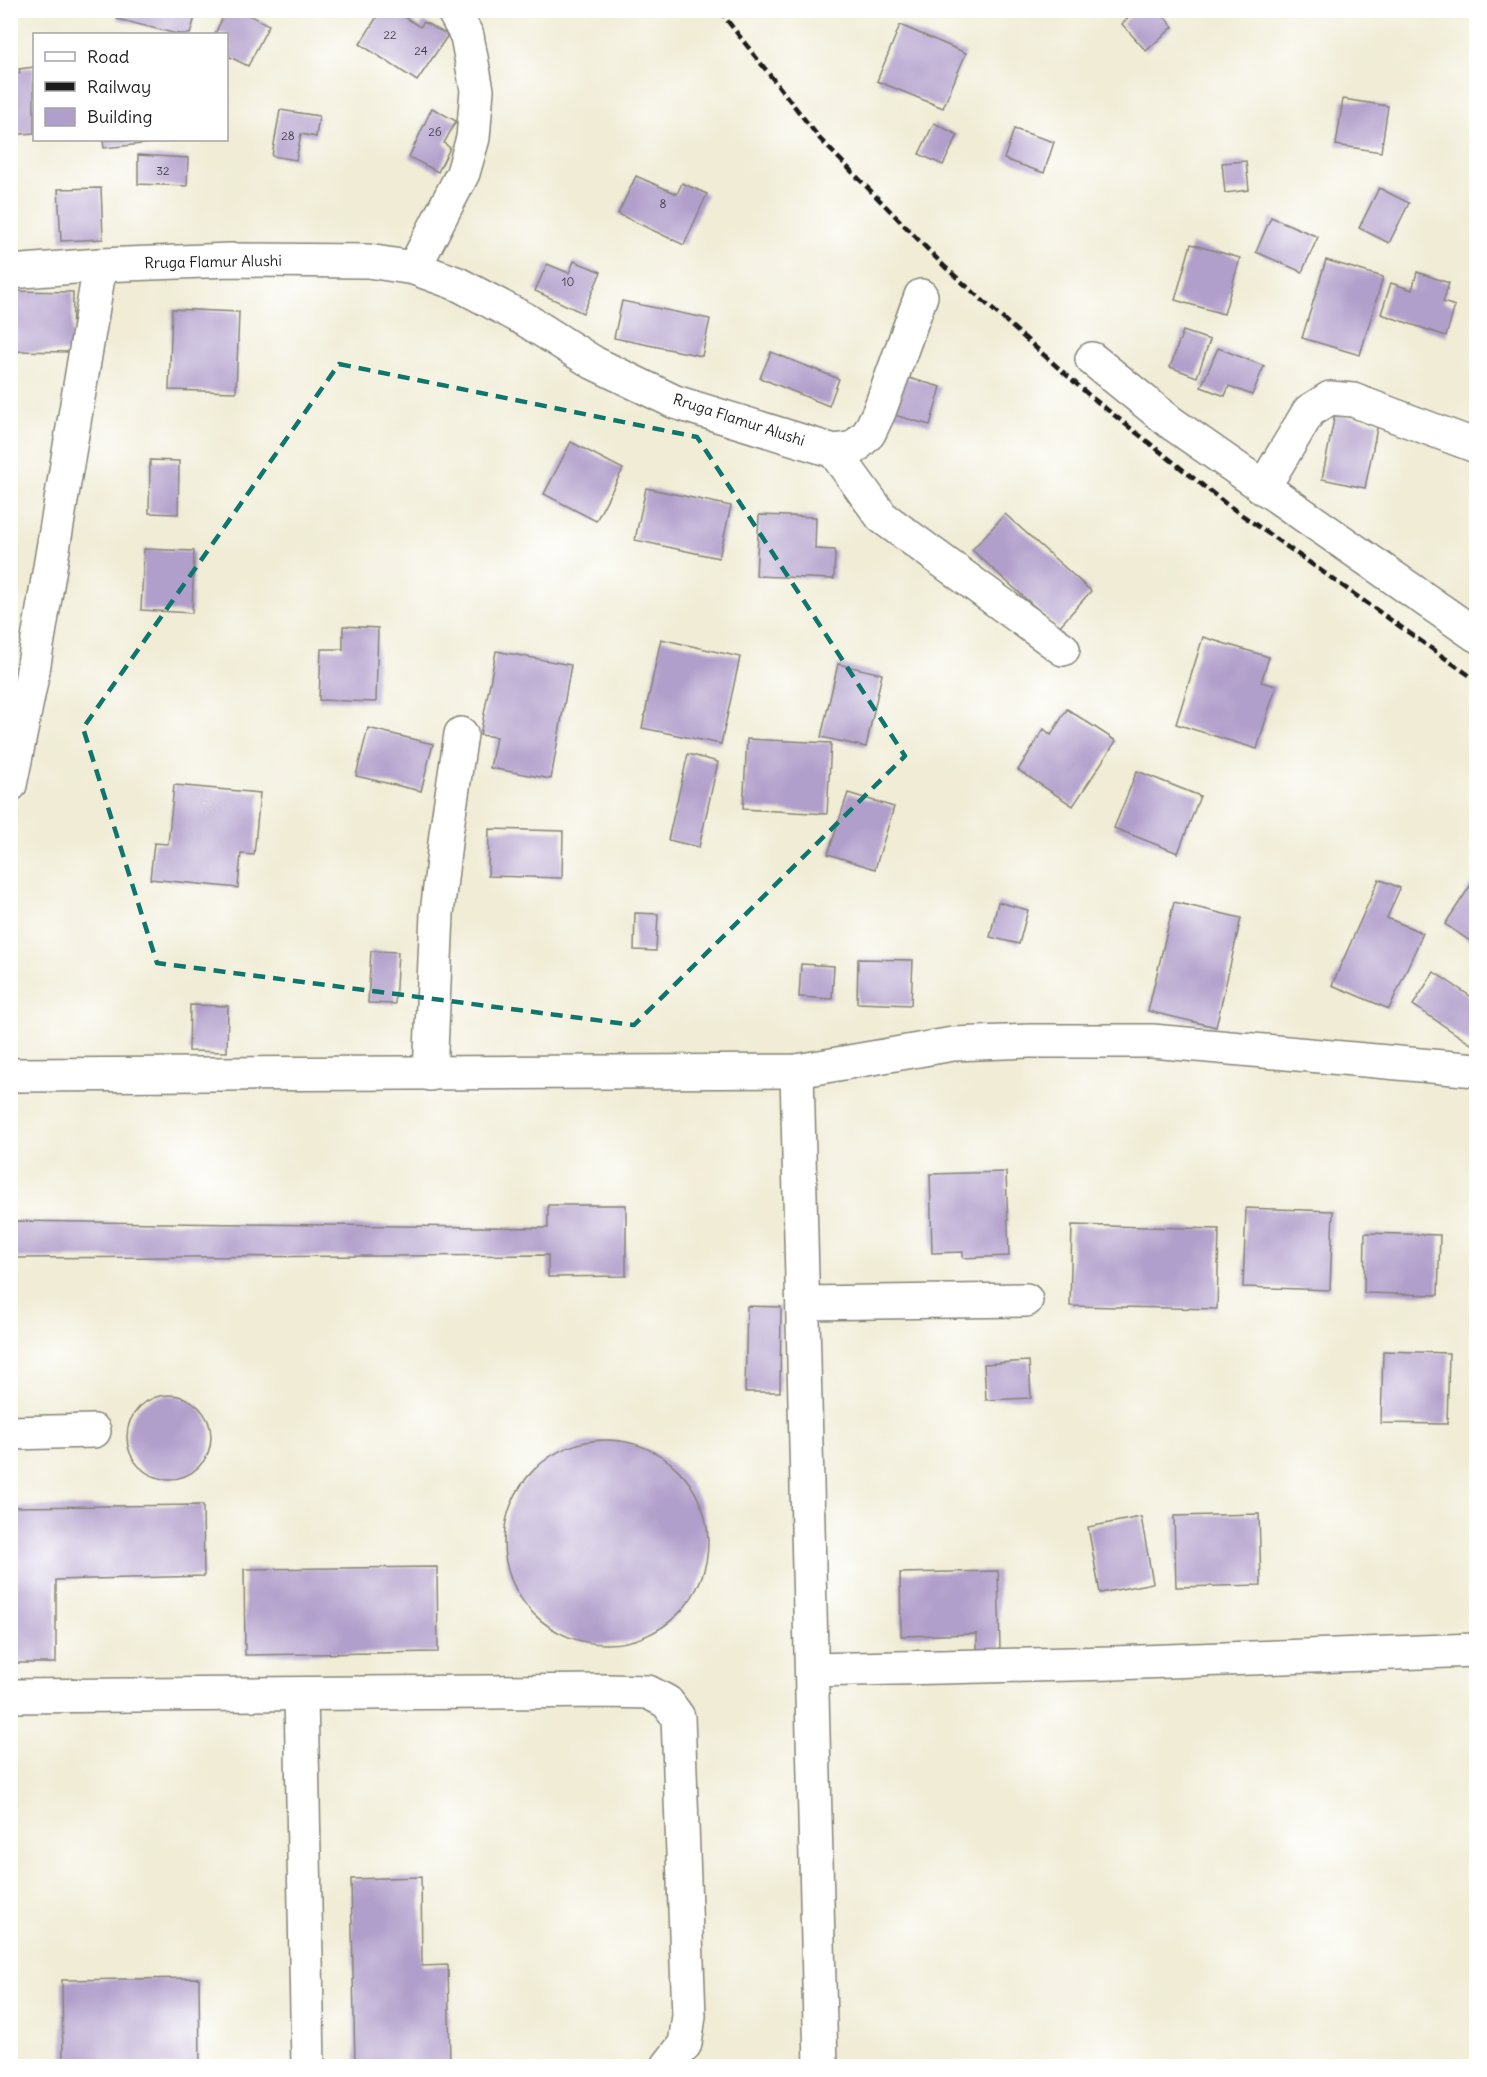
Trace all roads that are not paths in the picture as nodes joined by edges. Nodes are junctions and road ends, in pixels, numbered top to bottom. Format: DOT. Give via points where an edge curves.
graph roads {
  1 [pos="453,10"];
  2 [pos="100,265"];
  3 [pos="414,268"];
  4 [pos="10,272"];
  5 [pos="921,296"];
  6 [pos="1092,359"];
  7 [pos="1476,446"];
  8 [pos="834,451"];
  9 [pos="1263,488"];
  10 [pos="1476,635"];
  11 [pos="1063,649"];
  12 [pos="461,734"];
  13 [pos="10,785"];
  14 [pos="1476,1070"];
  15 [pos="797,1071"];
  16 [pos="430,1074"];
  17 [pos="10,1075"];
  18 [pos="1026,1300"];
  19 [pos="803,1303"];
  20 [pos="94,1431"];
  21 [pos="10,1433"];
  22 [pos="1476,1650"];
  23 [pos="812,1670"];
  24 [pos="301,1694"];
  25 [pos="10,1696"];
  26 [pos="308,2067"];
  27 [pos="668,2067"];
  28 [pos="821,2067"];
  1 -- 3 [label="street" via="467,36 477,90 473,138 463,173"];
  2 -- 3 [label="street, Rruga Flamur Alushi" via="231,260 368,261"];
  2 -- 4 [label="street, Rruga Flamur Alushi"];
  2 -- 13 [label="street" via="32,676"];
  3 -- 8 [label="street, Rruga Flamur Alushi" via="458,284 526,320 594,363 675,402"];
  5 -- 8 [label="street" via="869,433 854,448"];
  6 -- 9 [label="street" via="1170,422"];
  7 -- 9 [label="street" via="1353,400 1330,398 1308,411"];
  8 -- 11 [label="street" via="882,517"];
  9 -- 10 [label="street"];
  12 -- 16 [label="street" via="437,914"];
  14 -- 15 [label="street" via="1152,1041 1030,1041 953,1044"];
  15 -- 16 [label="street"];
  15 -- 19 [label="street"];
  16 -- 17 [label="street"];
  18 -- 19 [label="street"];
  19 -- 23 [label="street"];
  20 -- 21 [label="street"];
  22 -- 23 [label="street"];
  23 -- 28 [label="street"];
  24 -- 25 [label="street"];
  24 -- 26 [label="street"];
  24 -- 27 [label="street" via="606,1691 648,1692 667,1701 678,1717 689,2016 685,2044"];
}
